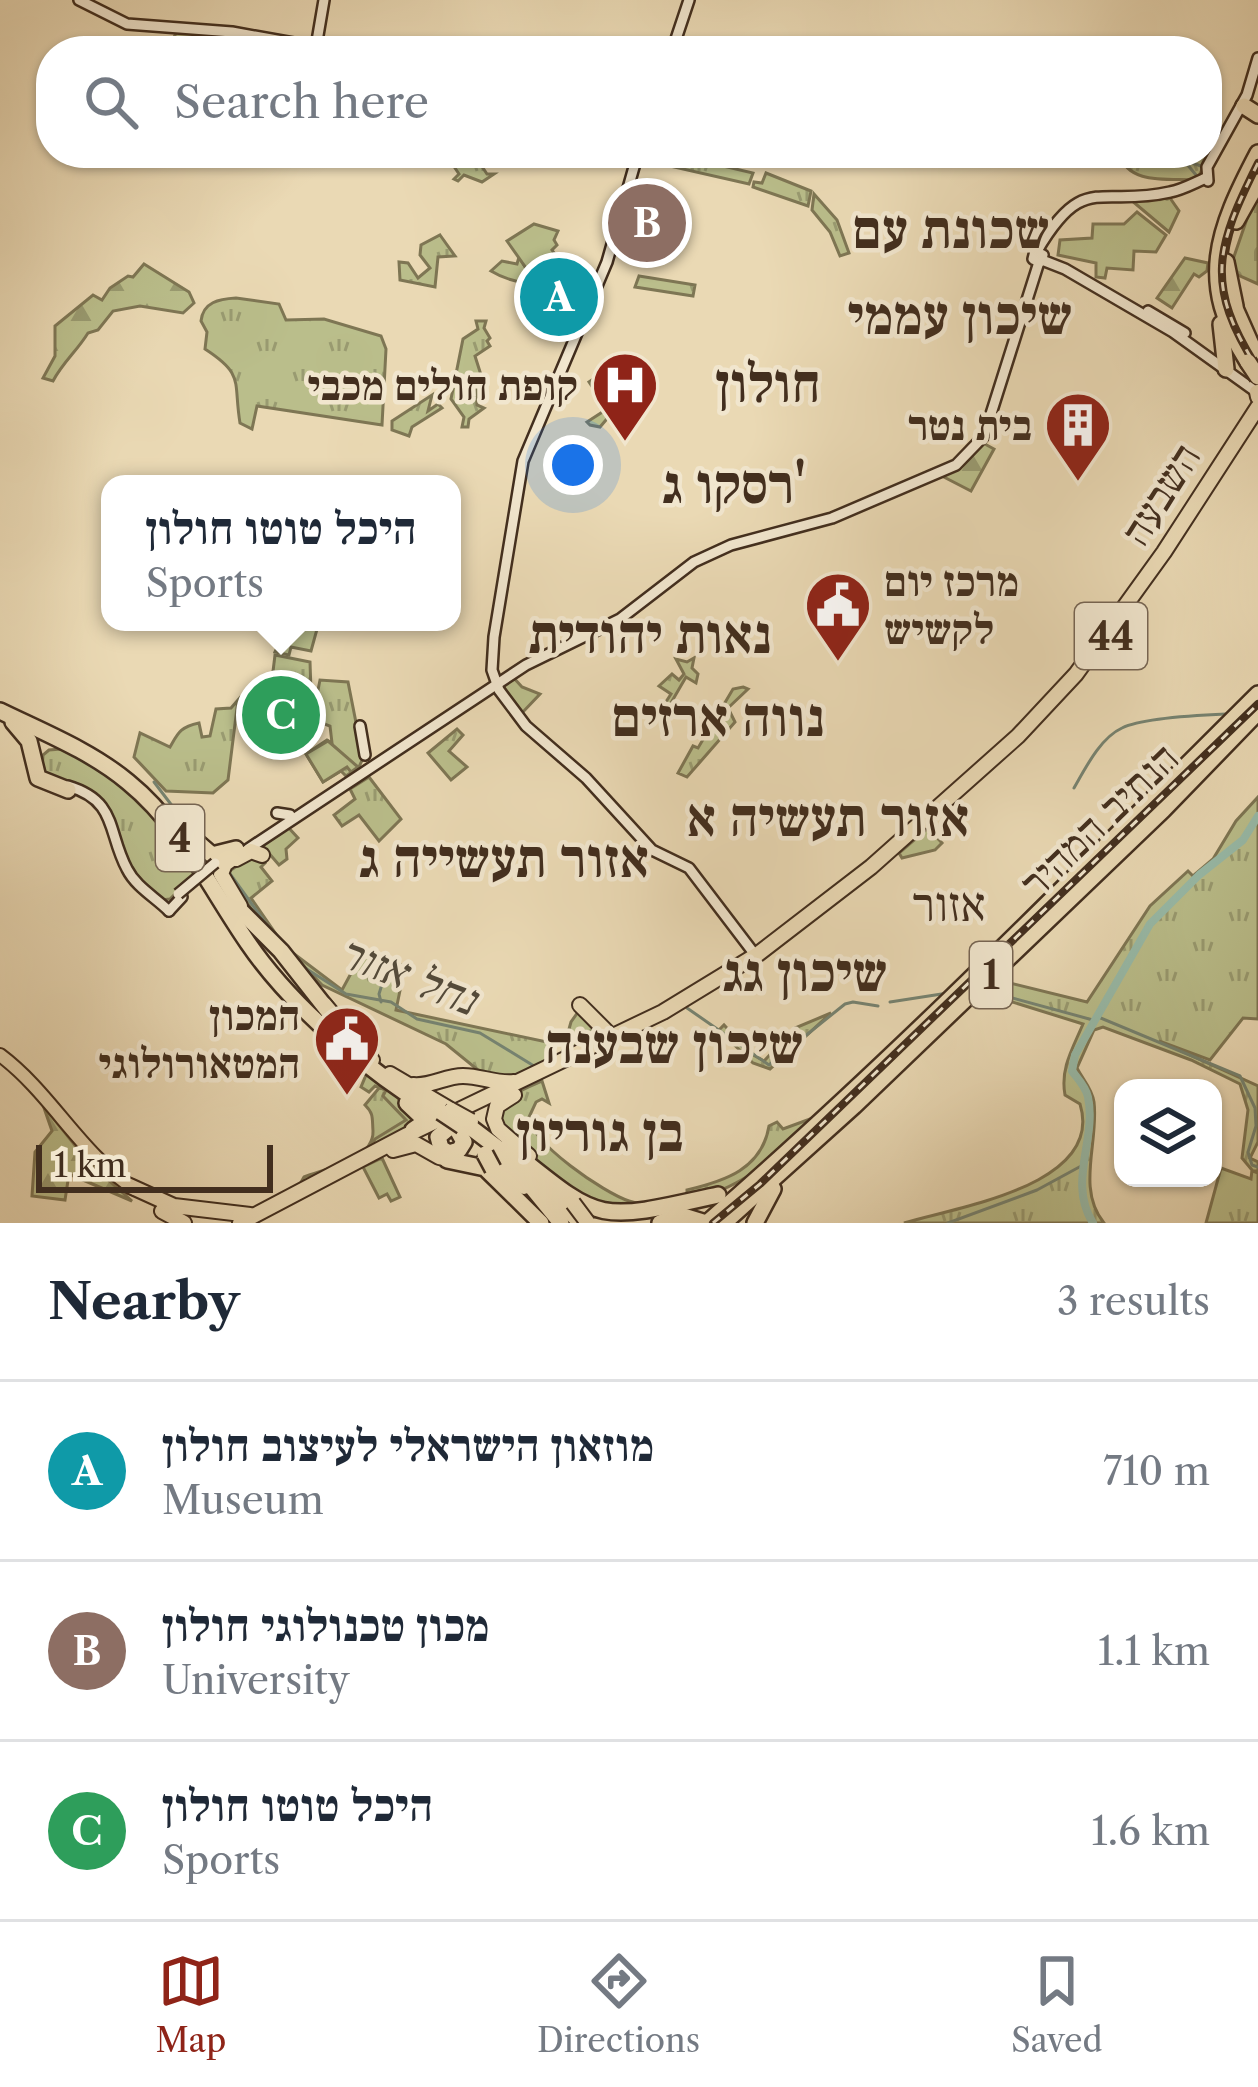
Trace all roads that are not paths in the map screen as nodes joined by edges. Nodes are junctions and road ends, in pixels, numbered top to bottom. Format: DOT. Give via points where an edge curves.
graph roads {
  1 [pos="83,0"];
  2 [pos="322,0"];
  3 [pos="687,0"];
  4 [pos="247,36"];
  5 [pos="315,36"];
  6 [pos="675,36"];
  7 [pos="1258,58"];
  8 [pos="1258,68"];
  9 [pos="1248,107"];
  10 [pos="1258,150"];
  11 [pos="1222,152"];
  12 [pos="636,168"];
  13 [pos="1213,168"];
  14 [pos="1208,176"];
  15 [pos="1251,180"];
  16 [pos="1060,218"];
  17 [pos="1220,238"];
  18 [pos="1039,257"];
  19 [pos="1020,309"];
  20 [pos="1223,359"];
  21 [pos="1256,364"];
  22 [pos="1258,402"];
  23 [pos="981,434"];
  24 [pos="834,513"];
  25 [pos="498,685"];
  26 [pos="1258,694"];
  27 [pos="0,711"];
  28 [pos="1258,714"];
  29 [pos="360,726"];
  30 [pos="98,761"];
  31 [pos="371,762"];
  32 [pos="127,774"];
  33 [pos="359,774"];
  34 [pos="65,792"];
  35 [pos="961,793"];
  36 [pos="626,821"];
  37 [pos="190,836"];
  38 [pos="262,843"];
  39 [pos="241,850"];
  40 [pos="728,916"];
  41 [pos="264,930"];
  42 [pos="757,953"];
  43 [pos="329,1012"];
  44 [pos="652,1023"];
  45 [pos="620,1035"];
  46 [pos="336,1037"];
  47 [pos="597,1047"];
  48 [pos="0,1058"];
  49 [pos="369,1069"];
  50 [pos="542,1073"];
  51 [pos="470,1077"];
  52 [pos="399,1080"];
  53 [pos="529,1088"];
  54 [pos="493,1098"];
  55 [pos="443,1124"];
  56 [pos="811,1140"];
  57 [pos="507,1147"];
  58 [pos="447,1160"];
  59 [pos="535,1162"];
  60 [pos="130,1186"];
  61 [pos="718,1195"];
  62 [pos="531,1206"];
  63 [pos="162,1211"];
  64 [pos="661,1217"];
  65 [pos="232,1218"];
  66 [pos="730,1220"];
  67 [pos="703,1221"];
  68 [pos="186,1222"];
  69 [pos="251,1223"];
  70 [pos="541,1223"];
  71 [pos="562,1223"];
  72 [pos="584,1223"];
  73 [pos="637,1223"];
  74 [pos="755,1223"];
  1 -- 4 [label="main road" via="122,19"];
  2 -- 5 [label="main road"];
  3 -- 6 [label="main road"];
  7 -- 9 [label="main road"];
  8 -- 9 [label="main road"];
  9 -- 11 [label="main road"];
  10 -- 15 [label="highway"];
  12 -- 25 [label="main road" via="616,244 527,459 494,656"];
  13 -- 14 [label="main road"];
  14 -- 16 [label="main road" via="1172,196 1097,199"];
  14 -- 16 [label="main road" via="1172,192 1111,191"];
  15 -- 17 [label="highway"];
  15 -- 21 [label="highway" via="1226,262 1233,309"];
  16 -- 18 [label="main road"];
  17 -- 20 [label="highway" via="1214,278"];
  17 -- 21 [label="highway" via="1220,298 1231,332"];
  18 -- 19 [label="main road"];
  18 -- 20 [label="main road"];
  19 -- 23 [label="main road"];
  19 -- 23 [label="main road"];
  20 -- 21 [label="main road"];
  20 -- 22 [label="main road"];
  22 -- 35 [label="highway, השבעה / 44" via="1076,674"];
  23 -- 24 [label="main road" via="956,461"];
  24 -- 25 [label="main road" via="694,562 611,627"];
  24 -- 25 [label="main road" via="711,548 612,618 541,649"];
  25 -- 31 [label="main road"];
  25 -- 31 [label="main road"];
  25 -- 36 [label="main road"];
  25 -- 36 [label="main road" via="543,747"];
  26 -- 56 [label="highway, 1"];
  27 -- 30 [label="highway, 4"];
  27 -- 32 [label="highway, 4"];
  27 -- 34 [label="highway" via="27,736 38,778"];
  28 -- 56 [label="highway, 1" via="1150,827"];
  28 -- 66 [label="highway, הנתיב המהיר / 1"];
  29 -- 31 [label="main road"];
  30 -- 34 [label="highway" via="45,750 42,774"];
  30 -- 46 [label="highway, 4" via="160,812 265,965"];
  31 -- 33 [label="main road"];
  32 -- 37 [label="highway" via="160,798"];
  32 -- 55 [label="highway, 4" via="170,817 286,981"];
  33 -- 38 [label="main road"];
  33 -- 38 [label="main road" via="275,818"];
  34 -- 39 [label="main road, bridge" via="88,793 103,807 128,872 164,906"];
  35 -- 42 [label="highway, השבעה / 44"];
  35 -- 42 [label="highway, השבעה / 44" via="836,900"];
  36 -- 40 [label="main road" via="657,850 698,869"];
  36 -- 40 [label="main road" via="656,857 689,868"];
  37 -- 39 [label="highway" via="212,855"];
  37 -- 43 [label="highway" via="238,910"];
  38 -- 39 [label="main road"];
  38 -- 41 [label="highway" via="224,874"];
  39 -- 41 [label="highway" via="221,877"];
  40 -- 42 [label="main road"];
  41 -- 43 [label="highway"];
  42 -- 44 [label="highway, השבעה / 44"];
  42 -- 45 [label="highway, השבעה / 44"];
  43 -- 52 [label="highway"];
  44 -- 53 [label="highway"];
  44 -- 54 [label="highway, השבעה / 44"];
  45 -- 47 [label="highway, השבעה / 44"];
  45 -- 47 [label="highway" via="610,1035 582,1005 600,1035"];
  46 -- 49 [label="highway"];
  46 -- 55 [label="highway, 4"];
  47 -- 50 [label="highway, השבעה / 44"];
  48 -- 60 [label="main road"];
  48 -- 63 [label="main road" via="98,1167"];
  49 -- 55 [label="highway"];
  49 -- 55 [label="highway" via="425,1120"];
  50 -- 51 [label="highway" via="503,1083"];
  50 -- 54 [label="highway, השבעה / 44"];
  51 -- 52 [label="highway" via="422,1086"];
  51 -- 54 [label="highway" via="491,1086"];
  52 -- 55 [label="highway"];
  53 -- 55 [label="highway"];
  53 -- 59 [label="highway" via="501,1102 494,1119"];
  54 -- 55 [label="highway, השבעה / 44"];
  55 -- 57 [label="highway"];
  55 -- 58 [label="highway"];
  55 -- 62 [label="highway"];
  55 -- 62 [label="highway, 4" via="497,1153"];
  55 -- 65 [label="highway, השבעה / 44"];
  55 -- 69 [label="highway"];
  55 -- 71 [label="highway, 4" via="497,1147"];
  56 -- 61 [label="highway"];
  56 -- 66 [label="highway, 1"];
  56 -- 67 [label="highway, 1"];
  56 -- 74 [label="highway"];
  57 -- 64 [label="highway" via="585,1216"];
  57 -- 72 [label="highway"];
  58 -- 62 [label="highway" via="485,1168"];
  59 -- 64 [label="highway" via="598,1215"];
  59 -- 72 [label="highway, bridge"];
  60 -- 65 [label="highway"];
  60 -- 68 [label="main road"];
  61 -- 64 [label="highway"];
  61 -- 73 [label="highway"];
  62 -- 70 [label="highway"];
  62 -- 71 [label="highway, 4"];
  63 -- 68 [label="highway"];
  64 -- 67 [label="highway"];
  65 -- 68 [label="highway, השבעה" via="194,1212"];
}
